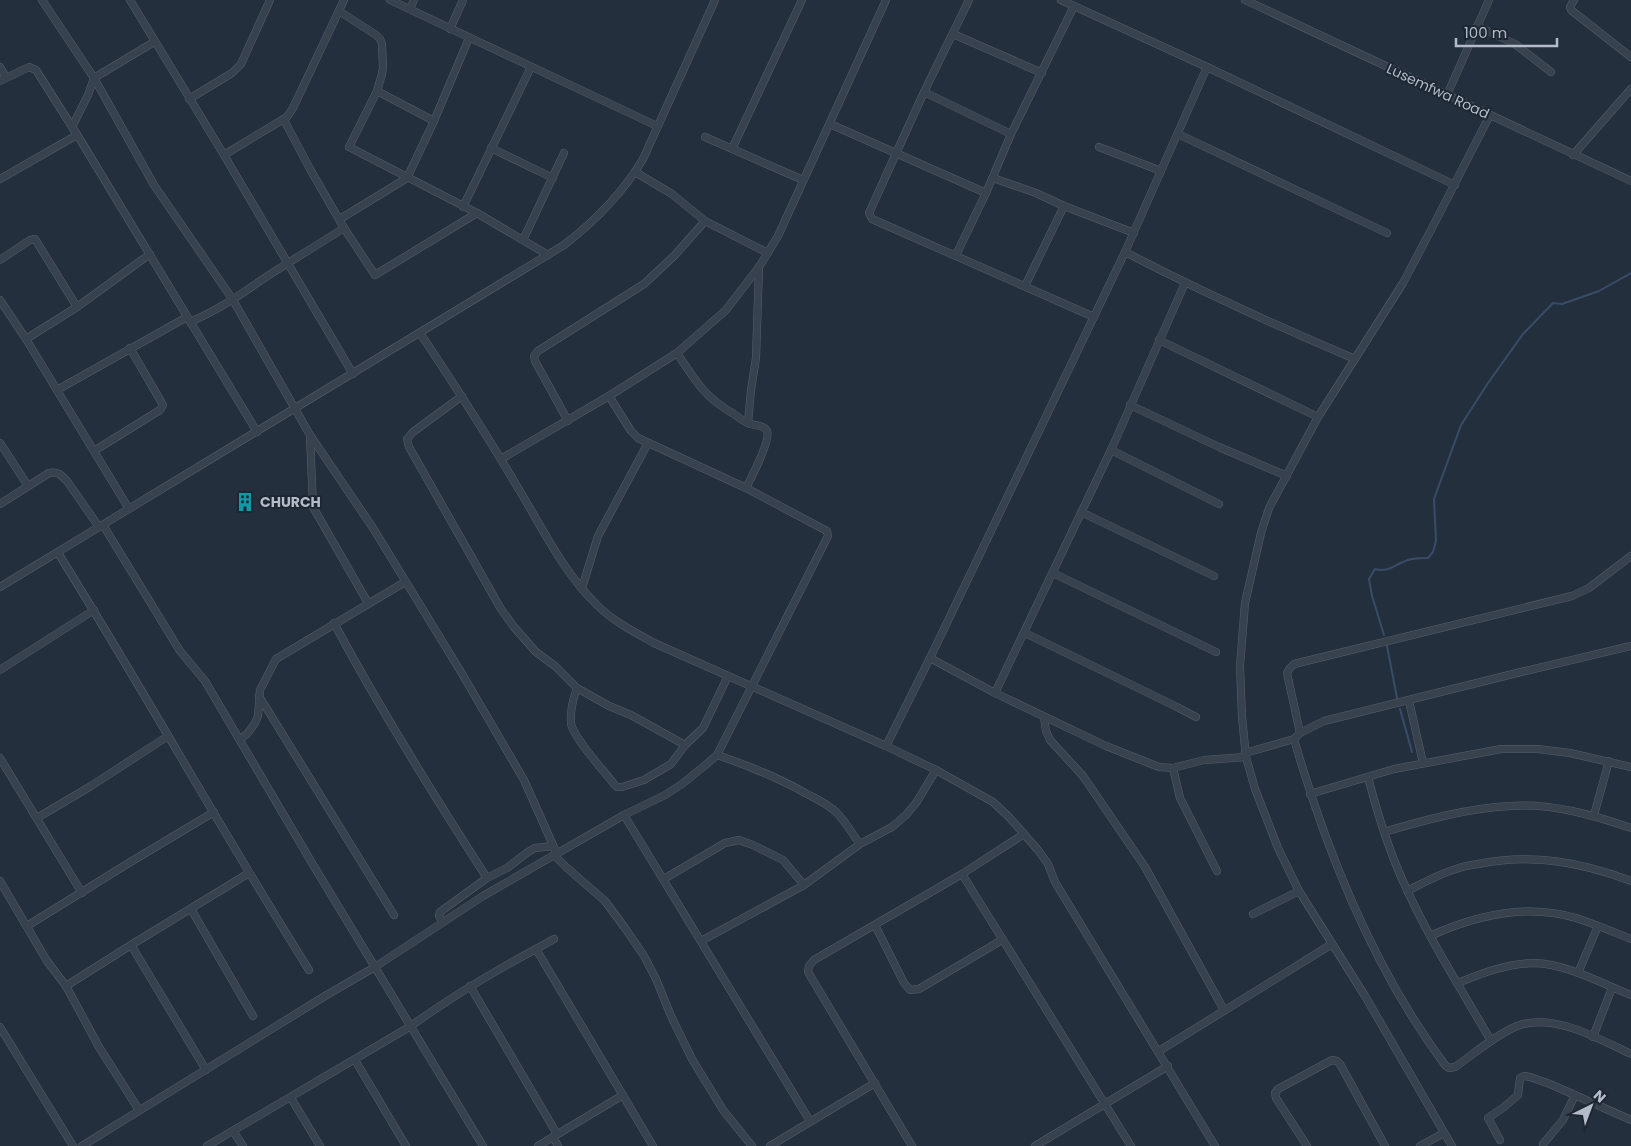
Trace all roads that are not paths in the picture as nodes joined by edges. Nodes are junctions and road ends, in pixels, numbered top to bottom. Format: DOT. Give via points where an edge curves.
graph roads {
  1 [pos="42,0"];
  2 [pos="131,0"];
  3 [pos="270,0"];
  4 [pos="344,0"];
  5 [pos="390,0"];
  6 [pos="414,0"];
  7 [pos="463,0"];
  8 [pos="715,0"];
  9 [pos="802,0"];
  10 [pos="969,0"];
  11 [pos="1061,0"];
  12 [pos="1245,0"];
  13 [pos="1574,0"];
  14 [pos="883,1"];
  15 [pos="1487,1"];
  16 [pos="1074,6"];
  17 [pos="410,9"];
  18 [pos="339,11"];
  19 [pos="1477,26"];
  20 [pos="450,29"];
  21 [pos="953,34"];
  22 [pos="469,38"];
  23 [pos="154,42"];
  24 [pos="1631,57"];
  25 [pos="0,67"];
  26 [pos="531,67"];
  27 [pos="1207,67"];
  28 [pos="1042,72"];
  29 [pos="1551,72"];
  30 [pos="94,78"];
  31 [pos="3,79"];
  32 [pos="1631,89"];
  33 [pos="377,91"];
  34 [pos="924,92"];
  35 [pos="1447,95"];
  36 [pos="189,99"];
  37 [pos="1490,115"];
  38 [pos="284,120"];
  39 [pos="434,121"];
  40 [pos="830,124"];
  41 [pos="658,126"];
  42 [pos="72,127"];
  43 [pos="1011,134"];
  44 [pos="1178,134"];
  45 [pos="77,135"];
  46 [pos="705,137"];
  47 [pos="1099,146"];
  48 [pos="490,148"];
  49 [pos="732,149"];
  50 [pos="564,153"];
  51 [pos="896,153"];
  52 [pos="224,155"];
  53 [pos="1573,155"];
  54 [pos="1161,171"];
  55 [pos="635,172"];
  56 [pos="407,178"];
  57 [pos="552,178"];
  58 [pos="993,178"];
  59 [pos="0,179"];
  60 [pos="803,180"];
  61 [pos="1631,182"];
  62 [pos="1454,185"];
  63 [pos="986,193"];
  64 [pos="1064,206"];
  65 [pos="463,207"];
  66 [pos="477,213"];
  67 [pos="340,219"];
  68 [pos="705,221"];
  69 [pos="344,228"];
  70 [pos="1134,233"];
  71 [pos="1387,233"];
  72 [pos="523,240"];
  73 [pos="1125,252"];
  74 [pos="768,253"];
  75 [pos="150,254"];
  76 [pos="548,255"];
  77 [pos="956,255"];
  78 [pos="0,260"];
  79 [pos="288,263"];
  80 [pos="759,267"];
  81 [pos="1185,283"];
  82 [pos="1025,286"];
  83 [pos="0,300"];
  84 [pos="233,300"];
  85 [pos="77,307"];
  86 [pos="1094,317"];
  87 [pos="188,319"];
  88 [pos="420,333"];
  89 [pos="26,339"];
  90 [pos="1159,340"];
  91 [pos="130,348"];
  92 [pos="677,353"];
  93 [pos="1355,359"];
  94 [pos="353,374"];
  95 [pos="57,390"];
  96 [pos="462,396"];
  97 [pos="609,396"];
  98 [pos="1130,405"];
  99 [pos="296,408"];
  100 [pos="1318,417"];
  101 [pos="568,420"];
  102 [pos="748,423"];
  103 [pos="257,432"];
  104 [pos="310,435"];
  105 [pos="0,443"];
  106 [pos="648,443"];
  107 [pos="1111,450"];
  108 [pos="94,451"];
  109 [pos="501,459"];
  110 [pos="1287,476"];
  111 [pos="28,486"];
  112 [pos="746,488"];
  113 [pos="0,504"];
  114 [pos="1219,504"];
  115 [pos="129,509"];
  116 [pos="1081,512"];
  117 [pos="101,526"];
  118 [pos="58,553"];
  119 [pos="1631,556"];
  120 [pos="1053,572"];
  121 [pos="1214,576"];
  122 [pos="405,582"];
  123 [pos="0,587"];
  124 [pos="582,588"];
  125 [pos="368,603"];
  126 [pos="94,610"];
  127 [pos="334,623"];
  128 [pos="1025,633"];
  129 [pos="1631,646"];
  130 [pos="1216,652"];
  131 [pos="930,658"];
  132 [pos="0,670"];
  133 [pos="728,676"];
  134 [pos="752,687"];
  135 [pos="576,688"];
  136 [pos="995,693"];
  137 [pos="260,696"];
  138 [pos="1409,701"];
  139 [pos="1044,717"];
  140 [pos="1196,717"];
  141 [pos="168,736"];
  142 [pos="1297,736"];
  143 [pos="240,740"];
  144 [pos="685,745"];
  145 [pos="886,746"];
  146 [pos="717,755"];
  147 [pos="1246,755"];
  148 [pos="0,758"];
  149 [pos="1609,761"];
  150 [pos="1423,763"];
  151 [pos="1631,767"];
  152 [pos="1173,768"];
  153 [pos="936,770"];
  154 [pos="1368,777"];
  155 [pos="1310,794"];
  156 [pos="214,812"];
  157 [pos="624,815"];
  158 [pos="1594,815"];
  159 [pos="37,818"];
  160 [pos="1631,828"];
  161 [pos="1384,832"];
  162 [pos="1024,834"];
  163 [pos="860,844"];
  164 [pos="553,846"];
  165 [pos="556,854"];
  166 [pos="1216,871"];
  167 [pos="249,873"];
  168 [pos="962,874"];
  169 [pos="487,878"];
  170 [pos="664,879"];
  171 [pos="1630,879"];
  172 [pos="0,881"];
  173 [pos="804,885"];
  174 [pos="1299,891"];
  175 [pos="1407,891"];
  176 [pos="82,893"];
  177 [pos="191,909"];
  178 [pos="1253,914"];
  179 [pos="394,915"];
  180 [pos="443,922"];
  181 [pos="875,924"];
  182 [pos="27,926"];
  183 [pos="1598,926"];
  184 [pos="1430,936"];
  185 [pos="1631,938"];
  186 [pos="554,939"];
  187 [pos="1002,940"];
  188 [pos="701,941"];
  189 [pos="1332,944"];
  190 [pos="131,945"];
  191 [pos="536,949"];
  192 [pos="375,967"];
  193 [pos="309,970"];
  194 [pos="1578,973"];
  195 [pos="1458,983"];
  196 [pos="66,986"];
  197 [pos="470,986"];
  198 [pos="1612,988"];
  199 [pos="1631,995"];
  200 [pos="1224,1010"];
  201 [pos="253,1016"];
  202 [pos="411,1026"];
  203 [pos="0,1027"];
  204 [pos="1593,1037"];
  205 [pos="1491,1041"];
  206 [pos="1159,1051"];
  207 [pos="1631,1054"];
  208 [pos="355,1060"];
  209 [pos="1168,1066"];
  210 [pos="206,1070"];
  211 [pos="875,1083"];
  212 [pos="623,1095"];
  213 [pos="1575,1095"];
  214 [pos="291,1098"];
  215 [pos="1105,1104"];
  216 [pos="139,1110"];
  217 [pos="1631,1120"];
  218 [pos="810,1122"];
  219 [pos="233,1131"];
  220 [pos="1444,1134"];
  221 [pos="555,1135"];
  222 [pos="1500,1140"];
  223 [pos="1543,1144"];
  224 [pos="73,1146"];
  225 [pos="82,1146"];
  226 [pos="207,1146"];
  227 [pos="243,1146"];
  228 [pos="320,1146"];
  229 [pos="406,1146"];
  230 [pos="483,1146"];
  231 [pos="538,1146"];
  232 [pos="558,1146"];
  233 [pos="653,1146"];
  234 [pos="752,1146"];
  235 [pos="770,1146"];
  236 [pos="912,1146"];
  237 [pos="1034,1146"];
  238 [pos="1131,1146"];
  239 [pos="1215,1146"];
  240 [pos="1307,1146"];
  241 [pos="1386,1146"];
  242 [pos="1420,1146"];
  243 [pos="1452,1146"];
  1 -- 30 [label="street"];
  2 -- 23 [label="street"];
  3 -- 36 [label="street" via="241,64"];
  4 -- 18 [label="street"];
  5 -- 17 [label="street"];
  6 -- 17 [label="street"];
  7 -- 20 [label="street"];
  8 -- 41 [label="street"];
  9 -- 49 [label="street"];
  10 -- 21 [label="street"];
  11 -- 16 [label="street"];
  12 -- 35 [label="street, Lusemfwa Road"];
  13 -- 24 [label="street" via="1571,10"];
  14 -- 40 [label="street"];
  15 -- 19 [label="street"];
  16 -- 27 [label="street"];
  16 -- 28 [label="street"];
  17 -- 20 [label="street"];
  18 -- 33 [label="street" via="380,39 383,68"];
  18 -- 38 [label="street" via="294,108"];
  19 -- 29 [label="street" via="1515,44"];
  19 -- 35 [label="street"];
  20 -- 22 [label="street"];
  21 -- 28 [label="street"];
  21 -- 34 [label="street"];
  22 -- 26 [label="street"];
  22 -- 39 [label="street"];
  23 -- 30 [label="street"];
  23 -- 36 [label="street"];
  25 -- 31 [label="street"];
  26 -- 41 [label="street"];
  26 -- 48 [label="street"];
  27 -- 44 [label="street"];
  27 -- 62 [label="street"];
  28 -- 43 [label="street"];
  30 -- 42 [label="street"];
  30 -- 84 [label="street" via="154,185"];
  31 -- 42 [label="street" via="29,67 34,68"];
  32 -- 53 [label="street"];
  33 -- 39 [label="street"];
  33 -- 56 [label="street" via="349,147"];
  34 -- 43 [label="street"];
  34 -- 51 [label="street"];
  35 -- 37 [label="street, Lusemfwa Road"];
  36 -- 52 [label="street"];
  37 -- 53 [label="street, Lusemfwa Road"];
  37 -- 62 [label="street"];
  38 -- 52 [label="street"];
  38 -- 67 [label="street"];
  39 -- 56 [label="street"];
  40 -- 51 [label="street"];
  40 -- 60 [label="street"];
  41 -- 55 [label="street"];
  42 -- 45 [label="street"];
  43 -- 58 [label="street"];
  44 -- 54 [label="street"];
  44 -- 71 [label="street"];
  45 -- 59 [label="street"];
  45 -- 75 [label="street"];
  46 -- 49 [label="street"];
  47 -- 54 [label="street"];
  48 -- 57 [label="street"];
  48 -- 65 [label="street"];
  49 -- 60 [label="street"];
  50 -- 57 [label="street"];
  51 -- 63 [label="street"];
  51 -- 77 [label="street" via="869,214 872,219"];
  52 -- 79 [label="street"];
  53 -- 61 [label="street, Lusemfwa Road"];
  54 -- 70 [label="street"];
  55 -- 68 [label="street" via="672,194"];
  55 -- 76 [label="street" via="602,214"];
  56 -- 65 [label="street"];
  56 -- 67 [label="street"];
  57 -- 72 [label="street"];
  58 -- 63 [label="street"];
  58 -- 64 [label="street"];
  60 -- 74 [label="street"];
  62 -- 93 [label="street" via="1402,283"];
  63 -- 77 [label="street"];
  64 -- 70 [label="street"];
  64 -- 82 [label="street"];
  65 -- 66 [label="street"];
  66 -- 69 [label="street" via="375,275"];
  66 -- 72 [label="street"];
  67 -- 69 [label="street"];
  68 -- 74 [label="street"];
  68 -- 101 [label="street" via="644,284 534,356"];
  69 -- 79 [label="street"];
  70 -- 73 [label="street"];
  72 -- 76 [label="street"];
  73 -- 81 [label="street"];
  73 -- 86 [label="street"];
  74 -- 80 [label="street"];
  75 -- 85 [label="street"];
  75 -- 87 [label="street"];
  76 -- 88 [label="street"];
  77 -- 82 [label="street"];
  78 -- 85 [label="street" via="35,238"];
  79 -- 84 [label="street"];
  79 -- 94 [label="street"];
  80 -- 92 [label="street" via="726,310"];
  80 -- 102 [label="street" via="756,358"];
  81 -- 90 [label="street"];
  81 -- 93 [label="street"];
  82 -- 86 [label="street"];
  83 -- 89 [label="street"];
  84 -- 87 [label="street" via="210,313"];
  84 -- 99 [label="street"];
  85 -- 89 [label="street"];
  86 -- 131 [label="street"];
  87 -- 91 [label="street"];
  87 -- 103 [label="street"];
  88 -- 94 [label="street"];
  88 -- 96 [label="street"];
  89 -- 95 [label="street"];
  90 -- 98 [label="street"];
  90 -- 100 [label="street"];
  91 -- 95 [label="street"];
  91 -- 108 [label="street" via="162,408"];
  92 -- 97 [label="street"];
  92 -- 102 [label="street" via="705,394"];
  93 -- 100 [label="street"];
  94 -- 99 [label="street"];
  95 -- 108 [label="street"];
  96 -- 109 [label="street"];
  96 -- 135 [label="street" via="413,432 407,439 408,447 510,621 536,652"];
  97 -- 101 [label="street"];
  97 -- 106 [label="street" via="634,435"];
  98 -- 107 [label="street"];
  98 -- 110 [label="street"];
  99 -- 103 [label="street"];
  99 -- 104 [label="street"];
  100 -- 110 [label="street"];
  101 -- 109 [label="street"];
  102 -- 112 [label="street" via="764,427 768,434 764,451"];
  103 -- 115 [label="street"];
  104 -- 122 [label="street"];
  104 -- 125 [label="street" via="313,507"];
  105 -- 111 [label="street"];
  106 -- 112 [label="street"];
  106 -- 124 [label="street" via="598,536"];
  107 -- 114 [label="street"];
  107 -- 116 [label="street"];
  108 -- 115 [label="street"];
  109 -- 124 [label="street"];
  110 -- 147 [label="street" via="1269,508 1245,603 1240,666"];
  111 -- 113 [label="street"];
  111 -- 117 [label="street" via="49,473 58,473"];
  112 -- 134 [label="street" via="823,527 828,536"];
  115 -- 117 [label="street"];
  116 -- 120 [label="street"];
  116 -- 121 [label="street"];
  117 -- 118 [label="street"];
  117 -- 143 [label="street" via="180,651 200,673"];
  118 -- 123 [label="street"];
  118 -- 126 [label="street"];
  119 -- 142 [label="street" via="1589,588 1572,596 1294,664 1287,673"];
  120 -- 128 [label="street"];
  120 -- 130 [label="street"];
  122 -- 125 [label="street"];
  122 -- 164 [label="street" via="513,759"];
  124 -- 133 [label="street" via="598,606 626,627"];
  125 -- 127 [label="street"];
  126 -- 132 [label="street"];
  126 -- 141 [label="street"];
  127 -- 137 [label="street" via="276,658"];
  127 -- 169 [label="street" via="426,784"];
  128 -- 136 [label="street"];
  128 -- 140 [label="street"];
  129 -- 138 [label="street"];
  131 -- 136 [label="street"];
  131 -- 145 [label="street"];
  133 -- 134 [label="street"];
  133 -- 144 [label="street" via="703,728"];
  134 -- 145 [label="street"];
  134 -- 146 [label="street"];
  135 -- 144 [label="street"];
  135 -- 144 [label="street" via="571,725 618,787 644,780 671,764"];
  136 -- 139 [label="street"];
  137 -- 143 [label="street" via="255,723"];
  137 -- 179 [label="street"];
  138 -- 142 [label="street" via="1324,721"];
  138 -- 150 [label="street"];
  139 -- 152 [label="street" via="1147,763"];
  139 -- 200 [label="street" via="1050,740 1083,776 1144,867"];
  141 -- 156 [label="street"];
  141 -- 159 [label="street"];
  142 -- 147 [label="street"];
  142 -- 155 [label="street"];
  143 -- 192 [label="street"];
  145 -- 153 [label="street"];
  146 -- 157 [label="street" via="665,795"];
  146 -- 163 [label="street" via="778,777 827,805 844,821"];
  147 -- 152 [label="street"];
  147 -- 174 [label="street" via="1263,813"];
  148 -- 159 [label="street"];
  149 -- 150 [label="street" via="1538,749 1501,749"];
  149 -- 151 [label="street"];
  149 -- 158 [label="street"];
  150 -- 154 [label="street"];
  152 -- 166 [label="street" via="1180,798"];
  153 -- 162 [label="street" via="993,802"];
  153 -- 163 [label="street" via="906,815 892,827"];
  154 -- 155 [label="street"];
  154 -- 161 [label="street"];
  155 -- 205 [label="street" via="1349,898 1391,982 1428,1042 1449,1068"];
  156 -- 167 [label="street"];
  156 -- 176 [label="street"];
  157 -- 165 [label="street"];
  157 -- 170 [label="street"];
  158 -- 160 [label="street"];
  158 -- 161 [label="street" via="1512,805 1441,817"];
  159 -- 176 [label="street"];
  161 -- 175 [label="street"];
  162 -- 168 [label="street"];
  162 -- 206 [label="street" via="1048,864 1055,882"];
  163 -- 173 [label="street"];
  164 -- 165 [label="street"];
  164 -- 169 [label="street" via="534,848"];
  165 -- 180 [label="street"];
  165 -- 234 [label="street" via="566,868 605,901 626,928 656,978 692,1059 723,1110"];
  167 -- 177 [label="street"];
  167 -- 193 [label="street"];
  168 -- 181 [label="street"];
  168 -- 187 [label="street"];
  169 -- 180 [label="street" via="440,912"];
  170 -- 173 [label="street" via="725,843 739,840 783,860"];
  170 -- 188 [label="street"];
  171 -- 175 [label="street" via="1572,863 1524,858 1457,868"];
  172 -- 182 [label="street"];
  173 -- 188 [label="street"];
  174 -- 178 [label="street"];
  174 -- 189 [label="street"];
  175 -- 184 [label="street"];
  176 -- 182 [label="street"];
  177 -- 190 [label="street"];
  177 -- 201 [label="street"];
  180 -- 192 [label="street"];
  181 -- 187 [label="street" via="910,990 919,989"];
  181 -- 211 [label="street" via="814,960 808,972"];
  182 -- 196 [label="street"];
  183 -- 184 [label="street" via="1560,914 1521,911 1482,916"];
  183 -- 185 [label="street"];
  183 -- 194 [label="street"];
  184 -- 195 [label="street"];
  186 -- 191 [label="street"];
  187 -- 215 [label="street"];
  188 -- 218 [label="street"];
  189 -- 200 [label="street"];
  189 -- 220 [label="street"];
  190 -- 196 [label="street"];
  190 -- 210 [label="street"];
  191 -- 197 [label="street"];
  191 -- 212 [label="street"];
  192 -- 202 [label="street"];
  192 -- 210 [label="street"];
  194 -- 195 [label="street" via="1552,965 1528,964 1497,968"];
  194 -- 198 [label="street"];
  195 -- 205 [label="street"];
  196 -- 216 [label="street" via="98,1048"];
  197 -- 202 [label="street"];
  197 -- 221 [label="street"];
  198 -- 199 [label="street"];
  198 -- 204 [label="street"];
  200 -- 206 [label="street"];
  202 -- 208 [label="street"];
  202 -- 230 [label="street"];
  203 -- 224 [label="street"];
  204 -- 205 [label="street" via="1541,1022 1516,1027"];
  204 -- 207 [label="street"];
  206 -- 209 [label="street"];
  208 -- 214 [label="street"];
  208 -- 229 [label="street"];
  209 -- 215 [label="street"];
  209 -- 239 [label="street"];
  210 -- 216 [label="street"];
  211 -- 218 [label="street"];
  211 -- 236 [label="street"];
  212 -- 221 [label="street"];
  212 -- 233 [label="street"];
  213 -- 217 [label="street"];
  213 -- 222 [label="street" via="1522,1076 1518,1095 1488,1118"];
  213 -- 223 [label="street" via="1563,1120"];
  214 -- 219 [label="street"];
  214 -- 228 [label="street"];
  215 -- 237 [label="street"];
  215 -- 238 [label="street"];
  216 -- 225 [label="street"];
  218 -- 235 [label="street"];
  219 -- 226 [label="street"];
  219 -- 227 [label="street"];
  220 -- 242 [label="street"];
  220 -- 243 [label="street"];
  221 -- 231 [label="street"];
  221 -- 232 [label="street"];
  240 -- 241 [label="street" via="1275,1093 1332,1060 1340,1064"];
}
